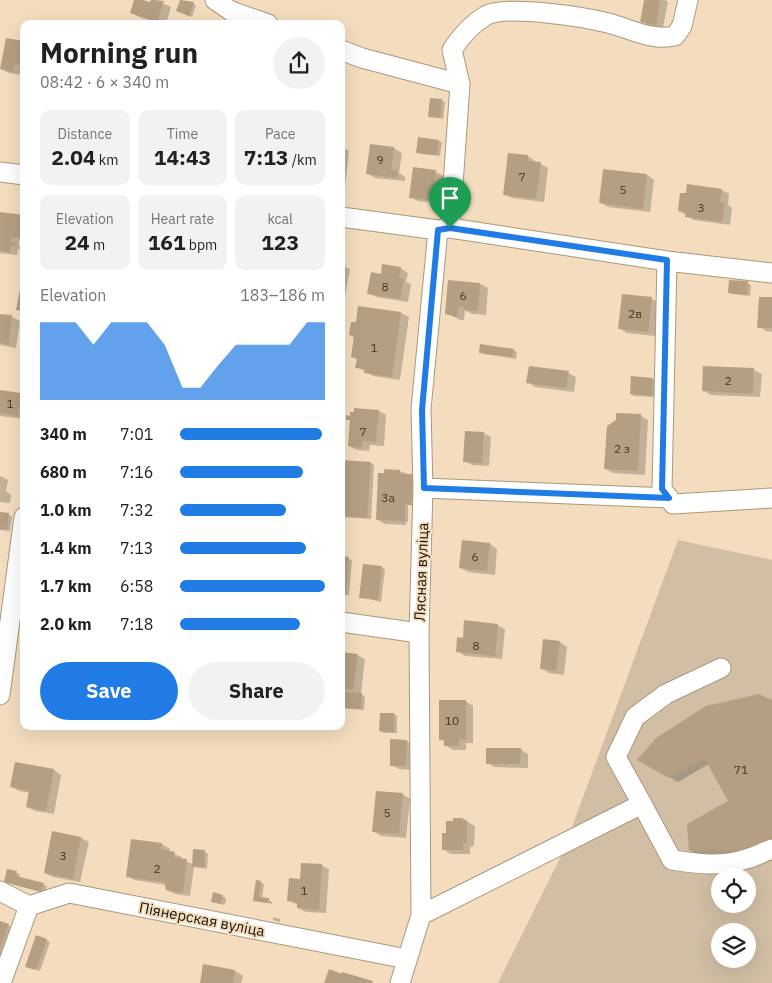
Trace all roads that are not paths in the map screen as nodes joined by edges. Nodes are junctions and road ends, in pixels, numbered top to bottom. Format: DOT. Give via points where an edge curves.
graph roads {
  1 [pos="215,0"];
  2 [pos="688,0"];
  3 [pos="257,20"];
  4 [pos="345,52"];
  5 [pos="460,84"];
  6 [pos="0,172"];
  7 [pos="20,174"];
  8 [pos="345,217"];
  9 [pos="444,229"];
  10 [pos="667,260"];
  11 [pos="772,274"];
  12 [pos="424,488"];
  13 [pos="669,498"];
  14 [pos="772,498"];
  15 [pos="19,576"];
  16 [pos="345,623"];
  17 [pos="419,633"];
  18 [pos="721,668"];
  19 [pos="0,695"];
  20 [pos="642,804"];
  21 [pos="772,849"];
  22 [pos="0,891"];
  23 [pos="29,906"];
  24 [pos="421,915"];
  25 [pos="407,959"];
  26 [pos="1,983"];
  27 [pos="400,983"];
  1 -- 3 [label="street" via="231,11"];
  2 -- 5 [label="street, Лясная вуліца" via="682,26 675,36 666,38 650,37 609,23 552,14 508,11 489,14 461,36 452,50"];
  4 -- 5 [label="street"];
  5 -- 9 [label="street, Лясная вуліца"];
  6 -- 7 [label="street"];
  8 -- 9 [label="street"];
  9 -- 10 [label="street"];
  9 -- 12 [label="street, Лясная вуліца" via="422,410"];
  10 -- 11 [label="street"];
  10 -- 13 [label="street" via="662,489"];
  12 -- 13 [label="street"];
  12 -- 17 [label="street, Лясная вуліца"];
  13 -- 14 [label="street" via="674,504"];
  15 -- 19 [label="street"];
  16 -- 17 [label="street"];
  17 -- 24 [label="street, Лясная вуліца"];
  18 -- 20 [label="street" via="666,694 635,717 616,757"];
  20 -- 21 [label="street" via="672,860 702,865 727,863 747,860"];
  20 -- 24 [label="street"];
  22 -- 23 [label="street"];
  23 -- 25 [label="street, Піянерская вуліца" via="69,893"];
  23 -- 26 [label="street"];
  24 -- 25 [label="street, Лясная вуліца"];
  25 -- 27 [label="street, Лясная вуліца"];
}
